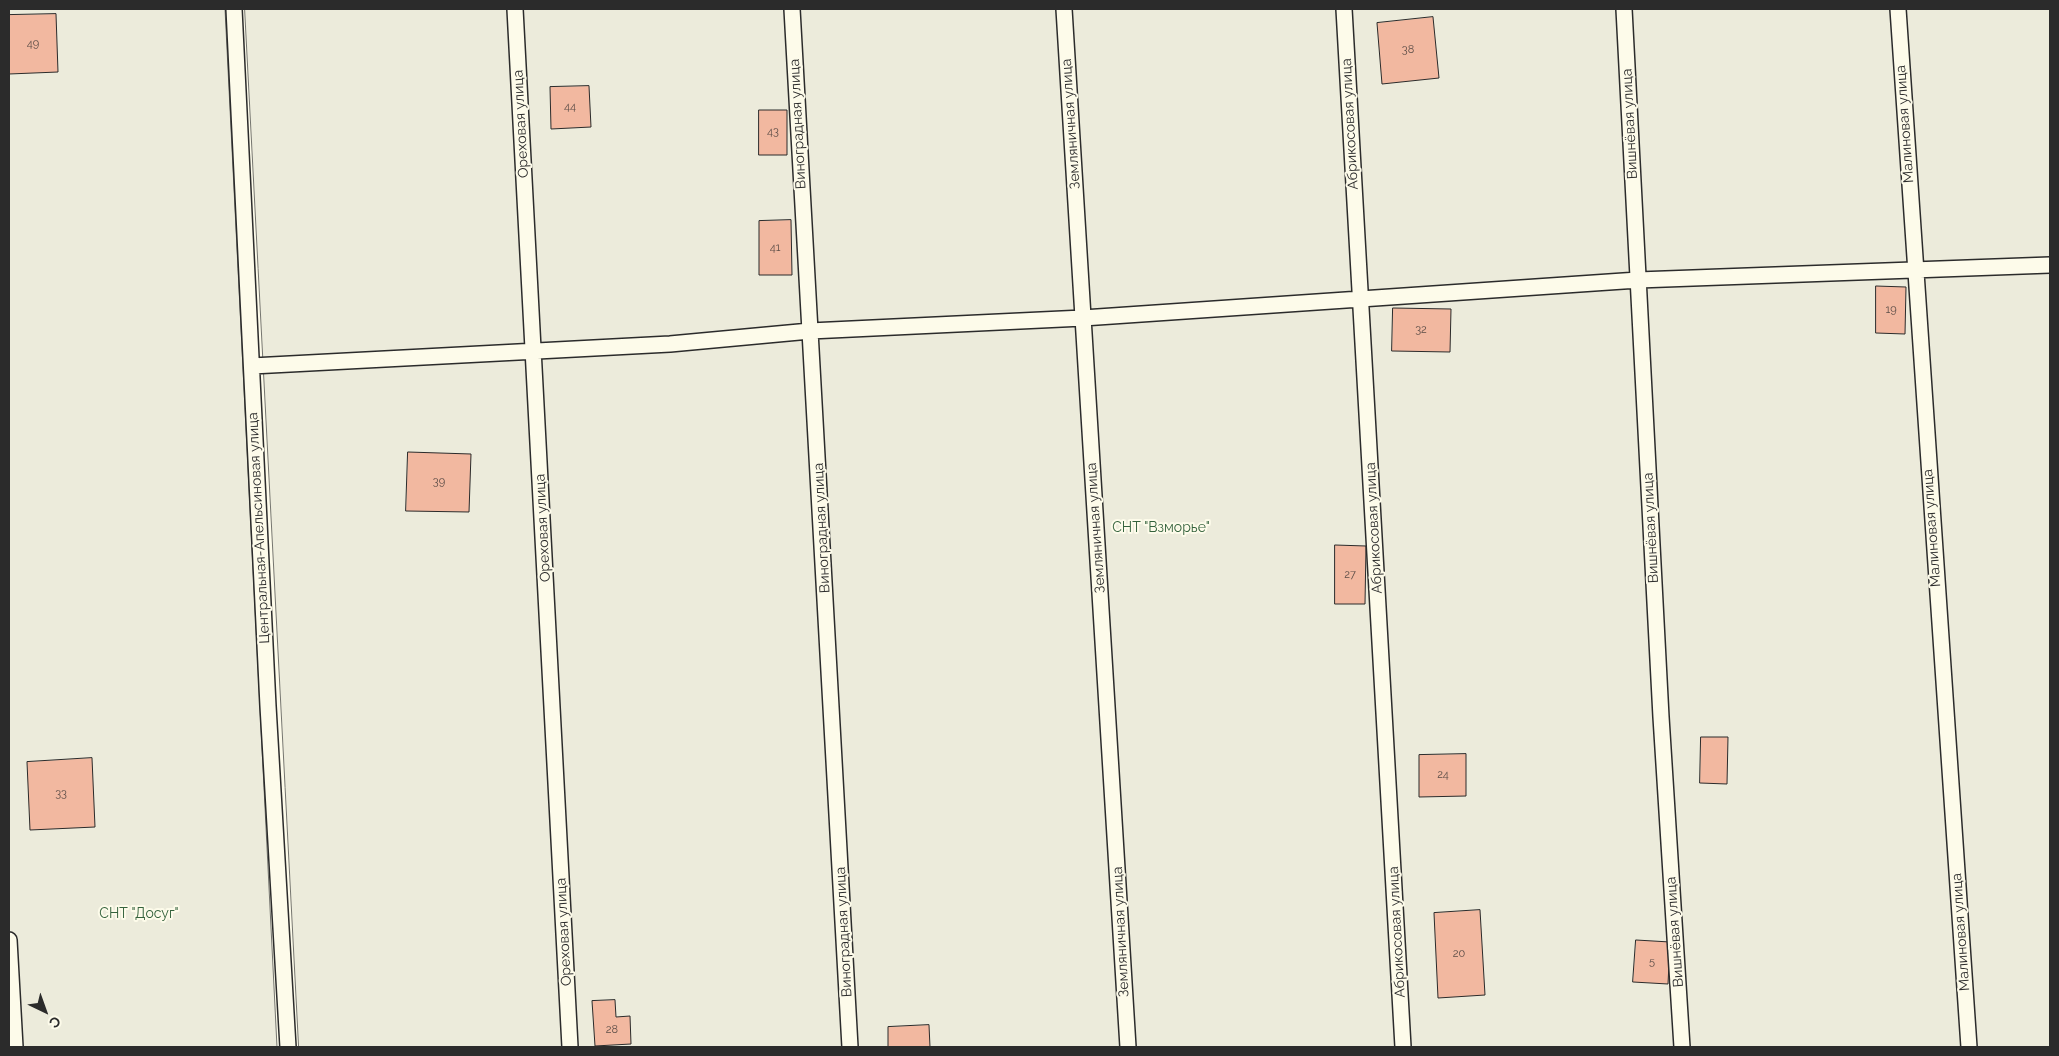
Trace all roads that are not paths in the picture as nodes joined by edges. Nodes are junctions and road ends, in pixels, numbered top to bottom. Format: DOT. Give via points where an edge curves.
graph roads {
  1 [pos="234,9"];
  2 [pos="515,9"];
  3 [pos="792,9"];
  4 [pos="1064,9"];
  5 [pos="1344,9"];
  6 [pos="1624,9"];
  7 [pos="1898,9"];
  8 [pos="2050,265"];
  9 [pos="1914,271"];
  10 [pos="1638,280"];
  11 [pos="1360,298"];
  12 [pos="1084,318"];
  13 [pos="810,331"];
  14 [pos="534,351"];
  15 [pos="252,366"];
  16 [pos="9,940"];
  17 [pos="15,1047"];
  18 [pos="288,1047"];
  19 [pos="570,1047"];
  20 [pos="850,1047"];
  21 [pos="1128,1047"];
  22 [pos="1403,1047"];
  23 [pos="1682,1047"];
  24 [pos="1969,1047"];
  1 -- 15 [label="lane, Центральная-Апельсиновая улица"];
  2 -- 14 [label="lane, Ореховая улица"];
  3 -- 13 [label="lane, Виноградная улица"];
  4 -- 12 [label="lane, Земляничная улица"];
  5 -- 11 [label="lane, Абрикосовая улица"];
  6 -- 10 [label="lane, Вишнёвая улица"];
  7 -- 9 [label="lane, Малиновая улица"];
  8 -- 9 [label="lane"];
  9 -- 10 [label="lane"];
  9 -- 24 [label="lane, Малиновая улица"];
  10 -- 11 [label="lane"];
  10 -- 23 [label="lane, Вишнёвая улица"];
  11 -- 12 [label="lane"];
  11 -- 22 [label="lane, Абрикосовая улица"];
  12 -- 13 [label="lane"];
  12 -- 21 [label="lane, Земляничная улица"];
  13 -- 14 [label="lane" via="670,344"];
  13 -- 20 [label="lane, Виноградная улица"];
  14 -- 15 [label="lane"];
  14 -- 19 [label="lane, Ореховая улица"];
  15 -- 18 [label="lane, Центральная-Апельсиновая улица"];
  16 -- 17 [label="lane"];
}
